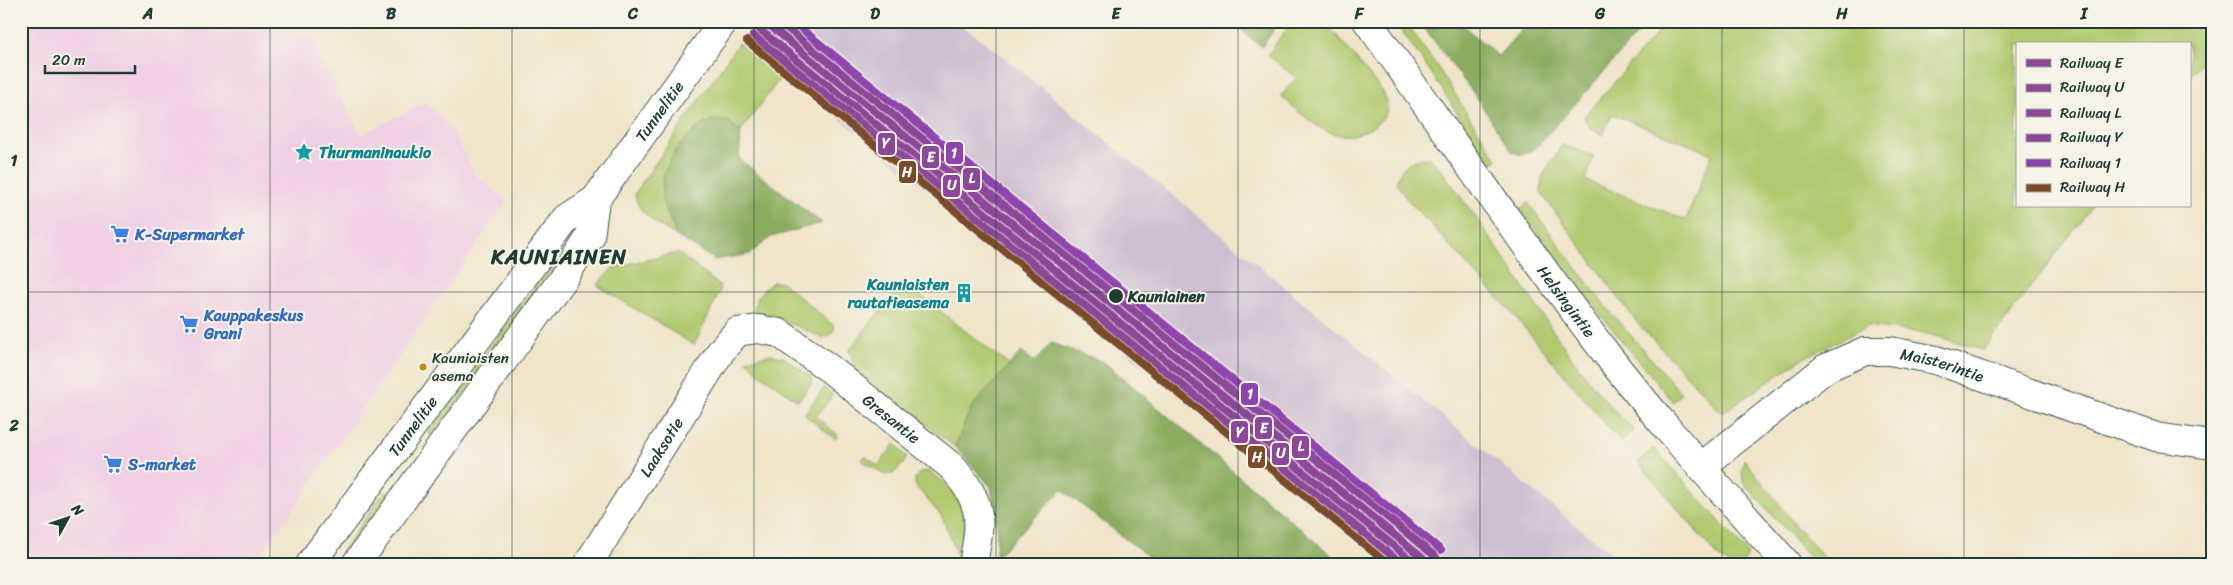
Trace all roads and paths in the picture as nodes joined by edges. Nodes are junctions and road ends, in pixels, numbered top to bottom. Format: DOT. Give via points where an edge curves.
graph roads {
  1 [pos="724,21"];
  2 [pos="1367,21"];
  3 [pos="594,200"];
  4 [pos="737,332"];
  5 [pos="2212,445"];
  6 [pos="1701,467"];
  7 [pos="310,564"];
  8 [pos="356,564"];
  9 [pos="588,564"];
  10 [pos="973,564"];
  11 [pos="1787,564"];
  1 -- 3 [label="main road, Tunnelitie"];
  2 -- 6 [label="main road, Helsingintie" via="1604,351"];
  3 -- 7 [label="main road, Tunnelitie" via="567,218"];
  3 -- 8 [label="main road, Tunnelitie" via="590,237 564,277"];
  4 -- 9 [label="main road, Laaksotie" via="721,352"];
  4 -- 10 [label="main road, Gresantie" via="758,329 779,333 830,369 952,467 970,488 978,511 980,532"];
  5 -- 6 [label="main road, Maisterintie" via="2156,437 1936,360 1890,351 1865,351 1826,368"];
  6 -- 11 [label="main road, Helsingintie"];
}
